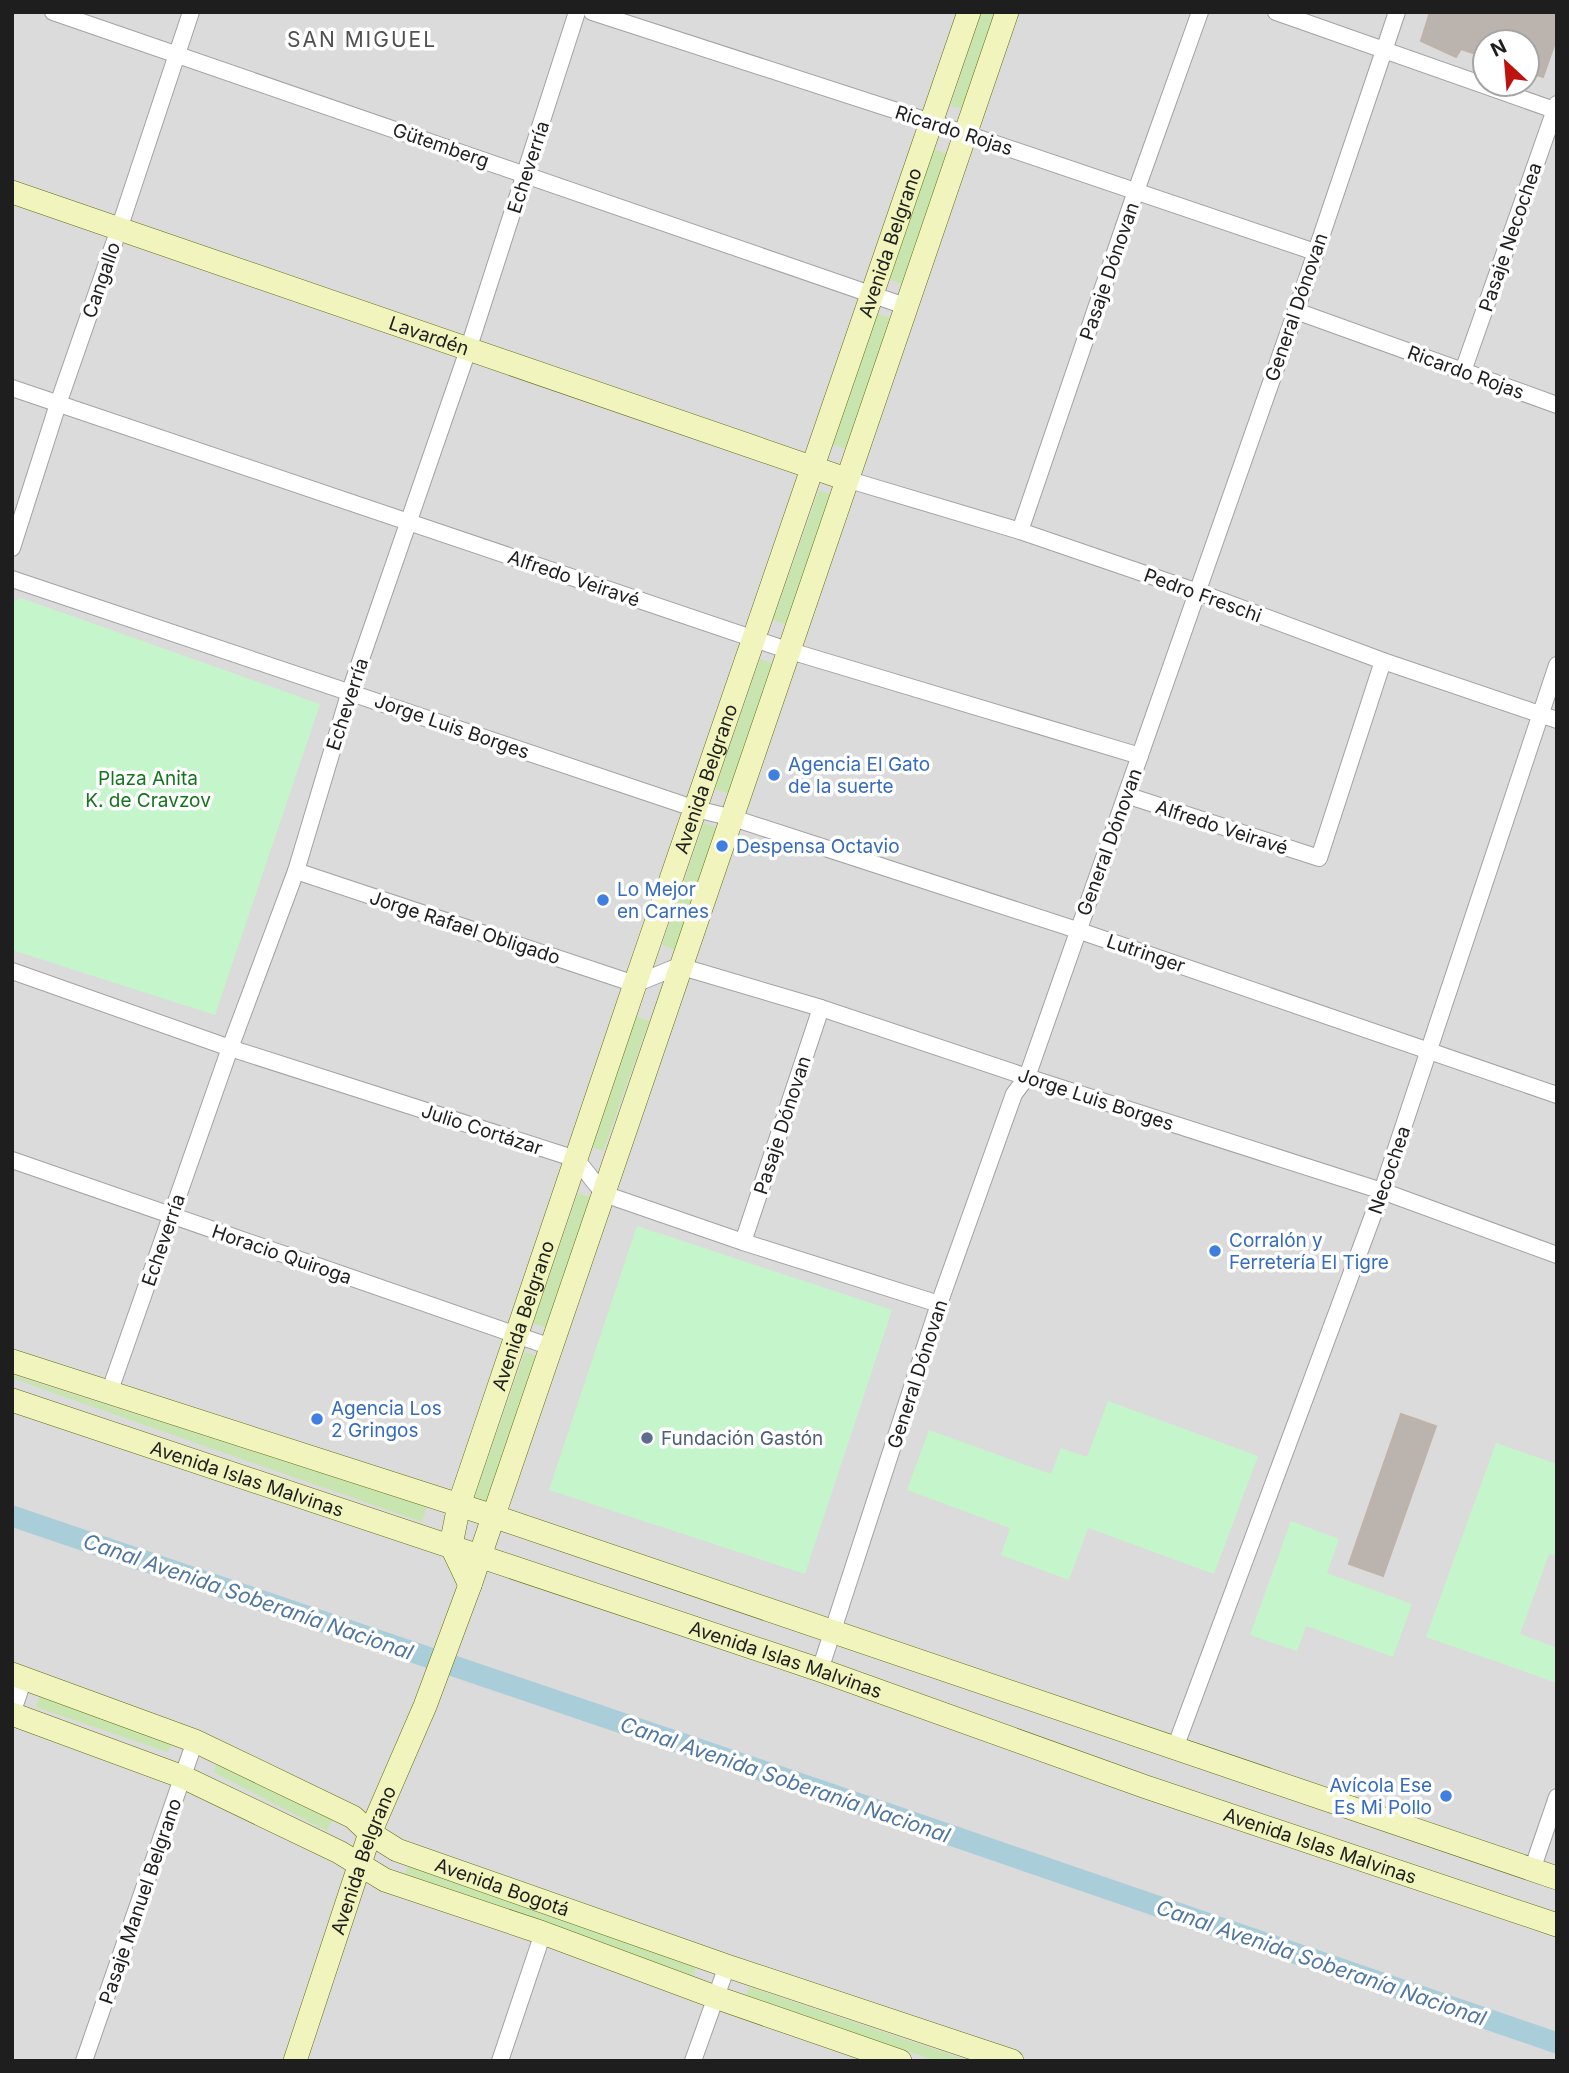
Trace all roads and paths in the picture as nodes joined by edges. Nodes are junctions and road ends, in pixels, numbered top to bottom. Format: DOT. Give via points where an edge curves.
graph roads {
  1 [pos="53,12"];
  2 [pos="191,12"];
  3 [pos="577,12"];
  4 [pos="592,12"];
  5 [pos="969,12"];
  6 [pos="1007,12"];
  7 [pos="1200,12"];
  8 [pos="1276,12"];
  9 [pos="1397,12"];
  10 [pos="1384,50"];
  11 [pos="176,55"];
  12 [pos="1556,108"];
  13 [pos="931,122"];
  14 [pos="965,134"];
  15 [pos="526,174"];
  16 [pos="1136,191"];
  17 [pos="12,192"];
  18 [pos="119,229"];
  19 [pos="1315,252"];
  20 [pos="871,293"];
  21 [pos="908,307"];
  22 [pos="1296,311"];
  23 [pos="468,350"];
  24 [pos="1463,371"];
  25 [pos="12,388"];
  26 [pos="58,404"];
  27 [pos="1557,405"];
  28 [pos="812,468"];
  29 [pos="846,479"];
  30 [pos="409,522"];
  31 [pos="1020,531"];
  32 [pos="12,548"];
  33 [pos="12,579"];
  34 [pos="1198,592"];
  35 [pos="753,639"];
  36 [pos="787,650"];
  37 [pos="1383,661"];
  38 [pos="1557,664"];
  39 [pos="350,691"];
  40 [pos="1540,715"];
  41 [pos="1557,720"];
  42 [pos="1140,756"];
  43 [pos="1126,795"];
  44 [pos="696,809"];
  45 [pos="733,818"];
  46 [pos="296,872"];
  47 [pos="1077,930"];
  48 [pos="679,966"];
  49 [pos="12,971"];
  50 [pos="635,984"];
  51 [pos="821,1007"];
  52 [pos="230,1048"];
  53 [pos="1430,1051"];
  54 [pos="1027,1077"];
  55 [pos="1557,1095"];
  56 [pos="576,1158"];
  57 [pos="12,1160"];
  58 [pos="1382,1191"];
  59 [pos="604,1194"];
  60 [pos="171,1216"];
  61 [pos="743,1242"];
  62 [pos="1557,1255"];
  63 [pos="939,1304"];
  64 [pos="517,1335"];
  65 [pos="551,1347"];
  66 [pos="12,1361"];
  67 [pos="109,1393"];
  68 [pos="12,1400"];
  69 [pos="459,1505"];
  70 [pos="494,1516"];
  71 [pos="452,1545"];
  72 [pos="480,1556"];
  73 [pos="470,1585"];
  74 [pos="833,1632"];
  75 [pos="820,1670"];
  76 [pos="18,1676"];
  77 [pos="12,1714"];
  78 [pos="194,1741"];
  79 [pos="1175,1748"];
  80 [pos="183,1777"];
  81 [pos="1557,1797"];
  82 [pos="370,1833"];
  83 [pos="361,1865"];
  84 [pos="1532,1870"];
  85 [pos="1557,1878"];
  86 [pos="1557,1925"];
  87 [pos="543,1933"];
  88 [pos="727,1966"];
  89 [pos="715,1997"];
  90 [pos="83,2061"];
  91 [pos="295,2061"];
  92 [pos="500,2061"];
  93 [pos="693,2061"];
  94 [pos="900,2061"];
  95 [pos="1012,2061"];
  1 -- 11 [label="street, Gütemberg"];
  2 -- 11 [label="street, Cangallo"];
  3 -- 15 [label="street, Echeverría"];
  4 -- 13 [label="street, Ricardo Rojas"];
  5 -- 13 [label="main road, Avenida Belgrano"];
  6 -- 14 [label="main road, Avenida Belgrano"];
  7 -- 16 [label="street, Pasaje Dónovan"];
  8 -- 10 [label="street"];
  9 -- 10 [label="street, General Dónovan"];
  10 -- 12 [label="street"];
  10 -- 19 [label="street, General Dónovan"];
  11 -- 15 [label="street, Gütemberg"];
  11 -- 18 [label="street, Cangallo"];
  12 -- 24 [label="street, Pasaje Necochea"];
  13 -- 14 [label="street, Ricardo Rojas"];
  13 -- 20 [label="main road, Avenida Belgrano"];
  14 -- 16 [label="street, Ricardo Rojas"];
  14 -- 21 [label="main road, Avenida Belgrano"];
  15 -- 20 [label="street, Gütemberg"];
  15 -- 23 [label="street, Echeverría"];
  16 -- 19 [label="street, Ricardo Rojas"];
  16 -- 31 [label="street, Pasaje Dónovan"];
  17 -- 18 [label="main road, Lavardén"];
  18 -- 23 [label="main road, Lavardén"];
  18 -- 26 [label="street, Cangallo"];
  19 -- 22 [label="street, General Dónovan"];
  20 -- 21 [label="street, Gütemberg"];
  20 -- 28 [label="main road, Avenida Belgrano"];
  21 -- 29 [label="main road, Avenida Belgrano"];
  22 -- 24 [label="street, Ricardo Rojas"];
  22 -- 34 [label="street, General Dónovan"];
  23 -- 28 [label="main road, Lavardén"];
  23 -- 30 [label="street, Echeverría"];
  24 -- 27 [label="street, Ricardo Rojas"];
  25 -- 26 [label="street, Alfredo Veiravé"];
  26 -- 30 [label="street, Alfredo Veiravé"];
  26 -- 32 [label="street, Cangallo"];
  28 -- 29 [label="main road, Lavardén"];
  28 -- 35 [label="main road, Avenida Belgrano"];
  29 -- 31 [label="street, Pedro Freschi"];
  29 -- 36 [label="main road, Avenida Belgrano"];
  30 -- 35 [label="street, Alfredo Veiravé"];
  30 -- 39 [label="street, Echeverría"];
  31 -- 34 [label="street, Pedro Freschi"];
  33 -- 39 [label="street, Jorge Luis Borges"];
  34 -- 37 [label="street, Pedro Freschi"];
  34 -- 42 [label="street, General Dónovan"];
  35 -- 36 [label="street, Alfredo Veiravé"];
  35 -- 44 [label="main road, Avenida Belgrano"];
  36 -- 42 [label="street, Alfredo Veiravé"];
  36 -- 45 [label="main road, Avenida Belgrano"];
  37 -- 40 [label="street, Pedro Freschi"];
  37 -- 43 [label="street, Alfredo Veiravé" via="1319,858"];
  38 -- 40 [label="street, Necochea"];
  39 -- 44 [label="street, Jorge Luis Borges"];
  39 -- 46 [label="street, Echeverría"];
  40 -- 41 [label="street, Pedro Freschi"];
  40 -- 53 [label="street, Necochea"];
  42 -- 43 [label="street, General Dónovan"];
  43 -- 47 [label="street, General Dónovan"];
  44 -- 45 [label="street, Jorge Luis Borges"];
  44 -- 50 [label="main road, Avenida Belgrano"];
  45 -- 47 [label="street, Lutringer"];
  45 -- 48 [label="main road, Avenida Belgrano"];
  46 -- 50 [label="street, Jorge Rafael Obligado"];
  46 -- 52 [label="street, Echeverría"];
  47 -- 53 [label="street, Lutringer"];
  47 -- 54 [label="street, General Dónovan"];
  48 -- 50 [label="street"];
  48 -- 51 [label="street, Jorge Luis Borges"];
  48 -- 59 [label="main road, Avenida Belgrano"];
  49 -- 52 [label="street, Julio Cortázar"];
  50 -- 56 [label="main road, Avenida Belgrano"];
  51 -- 54 [label="street, Jorge Luis Borges"];
  51 -- 61 [label="street, Pasaje Dónovan"];
  52 -- 56 [label="street, Julio Cortázar"];
  52 -- 60 [label="street, Echeverría"];
  53 -- 55 [label="street, Lutringer"];
  53 -- 58 [label="street, Necochea"];
  54 -- 58 [label="street, Jorge Luis Borges"];
  54 -- 63 [label="street, General Dónovan" via="1014,1094"];
  56 -- 59 [label="street"];
  56 -- 64 [label="main road, Avenida Belgrano"];
  57 -- 60 [label="street, Horacio Quiroga"];
  58 -- 62 [label="street, Jorge Luis Borges"];
  58 -- 79 [label="street, Necochea"];
  59 -- 61 [label="street"];
  59 -- 65 [label="main road, Avenida Belgrano"];
  60 -- 64 [label="street, Horacio Quiroga"];
  60 -- 67 [label="street, Echeverría"];
  61 -- 63 [label="street"];
  63 -- 74 [label="street, General Dónovan"];
  64 -- 65 [label="street, Horacio Quiroga"];
  64 -- 69 [label="main road, Avenida Belgrano"];
  65 -- 70 [label="main road, Avenida Belgrano"];
  66 -- 67 [label="main road, Avenida Islas Malvinas"];
  67 -- 69 [label="main road, Avenida Islas Malvinas"];
  68 -- 71 [label="main road, Avenida Islas Malvinas"];
  69 -- 70 [label="main road, Avenida Islas Malvinas"];
  69 -- 71 [label="main road, Avenida Belgrano"];
  70 -- 72 [label="main road, Avenida Belgrano"];
  70 -- 74 [label="main road, Avenida Islas Malvinas"];
  71 -- 72 [label="main road, Avenida Islas Malvinas"];
  71 -- 73 [label="main road"];
  72 -- 73 [label="main road, Avenida Belgrano"];
  72 -- 75 [label="main road, Avenida Islas Malvinas"];
  73 -- 82 [label="main road, Avenida Belgrano" via="425,1706"];
  74 -- 75 [label="street, General Dónovan"];
  74 -- 79 [label="main road, Avenida Islas Malvinas"];
  75 -- 86 [label="main road, Avenida Islas Malvinas" via="1146,1787"];
  76 -- 77 [label="street"];
  76 -- 78 [label="main road, Avenida Bogotá"];
  77 -- 80 [label="main road, Avenida Bogotá"];
  78 -- 80 [label="street, Pasaje Manuel Belgrano"];
  78 -- 82 [label="main road, Avenida Bogotá" via="353,1817"];
  79 -- 84 [label="main road, Avenida Islas Malvinas"];
  80 -- 83 [label="main road, Avenida Bogotá"];
  80 -- 90 [label="street, Pasaje Manuel Belgrano"];
  81 -- 84 [label="street"];
  82 -- 83 [label="main road, Avenida Belgrano"];
  82 -- 88 [label="main road, Avenida Bogotá" via="397,1850"];
  83 -- 87 [label="main road, Avenida Bogotá" via="385,1880"];
  83 -- 91 [label="main road, Avenida Belgrano"];
  84 -- 85 [label="main road, Avenida Islas Malvinas"];
  87 -- 89 [label="main road, Avenida Bogotá"];
  87 -- 92 [label="street"];
  88 -- 89 [label="street"];
  88 -- 95 [label="main road, Avenida Bogotá"];
  89 -- 93 [label="street"];
  89 -- 94 [label="main road, Avenida Bogotá"];
}
